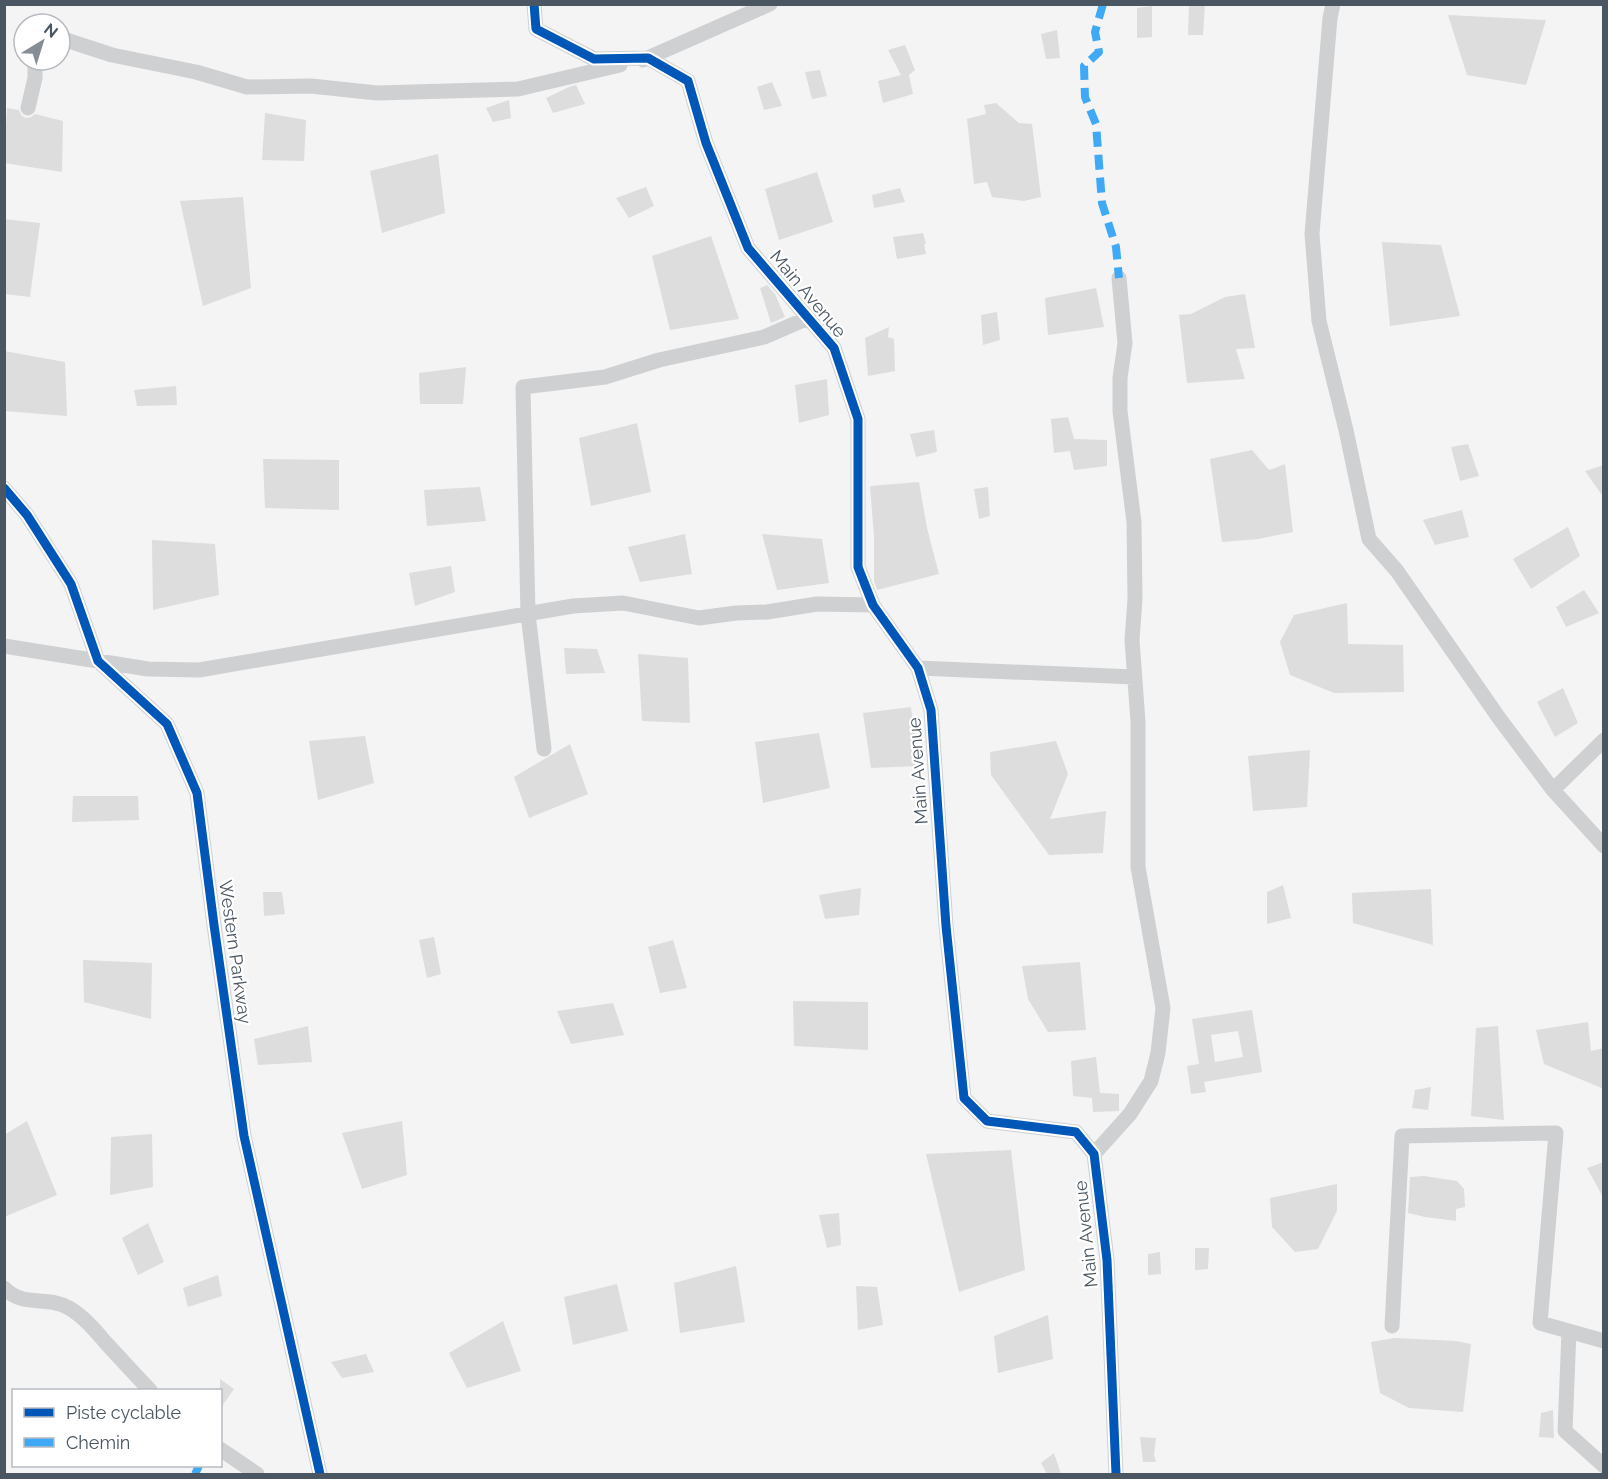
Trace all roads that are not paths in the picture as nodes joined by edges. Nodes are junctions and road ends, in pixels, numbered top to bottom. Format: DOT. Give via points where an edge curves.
graph roads {
  1 [pos="534,4"];
  2 [pos="770,4"];
  3 [pos="1334,4"];
  4 [pos="72,42"];
  5 [pos="648,58"];
  6 [pos="35,72"];
  7 [pos="28,108"];
  8 [pos="1119,278"];
  9 [pos="808,318"];
  10 [pos="4,488"];
  11 [pos="873,605"];
  12 [pos="528,614"];
  13 [pos="4,646"];
  14 [pos="98,661"];
  15 [pos="918,668"];
  16 [pos="1135,677"];
  17 [pos="1604,740"];
  18 [pos="544,749"];
  19 [pos="1553,790"];
  20 [pos="1604,846"];
  21 [pos="1094,1154"];
  22 [pos="4,1288"];
  23 [pos="1392,1326"];
  24 [pos="1569,1331"];
  25 [pos="1604,1341"];
  26 [pos="149,1389"];
  27 [pos="222,1450"];
  28 [pos="1604,1466"];
  29 [pos="257,1474"];
  30 [pos="320,1474"];
  31 [pos="1116,1474"];
  1 -- 5 [label="street" via="536,29 594,59"];
  2 -- 5 [label="street"];
  3 -- 19 [label="street" via="1329,18 1312,234 1318,321 1369,539 1397,571"];
  4 -- 5 [label="street" via="247,87 311,86 377,93 518,89"];
  5 -- 9 [label="street, Main Avenue" via="688,81 706,143 748,248"];
  6 -- 7 [label="street"];
  8 -- 16 [label="street" via="1125,343 1120,411 1134,522"];
  9 -- 11 [label="street, Main Avenue" via="834,348 858,420 858,567"];
  9 -- 12 [label="street" via="764,337 605,376 523,387"];
  10 -- 14 [label="street, Western Parkway" via="27,515 71,584"];
  11 -- 12 [label="street" via="817,604 699,618 623,603"];
  11 -- 15 [label="street, Main Avenue"];
  12 -- 14 [label="street" via="199,670 148,669"];
  12 -- 18 [label="street"];
  13 -- 14 [label="street"];
  14 -- 30 [label="street, Western Parkway" via="167,724 197,793 244,1136"];
  15 -- 16 [label="street"];
  15 -- 21 [label="street, Main Avenue" via="931,710 946,926 964,1098 987,1121 1076,1132"];
  16 -- 21 [label="street" via="1138,867 1163,1008 1151,1081 1130,1114"];
  17 -- 19 [label="street"];
  19 -- 20 [label="street"];
  21 -- 31 [label="street, Main Avenue" via="1107,1260"];
  22 -- 26 [label="street" via="22,1300 51,1301 68,1307"];
  23 -- 24 [label="street" via="1402,1136 1556,1133 1540,1323"];
  24 -- 25 [label="street"];
  24 -- 28 [label="street" via="1565,1431"];
  27 -- 29 [label="street"];
}
